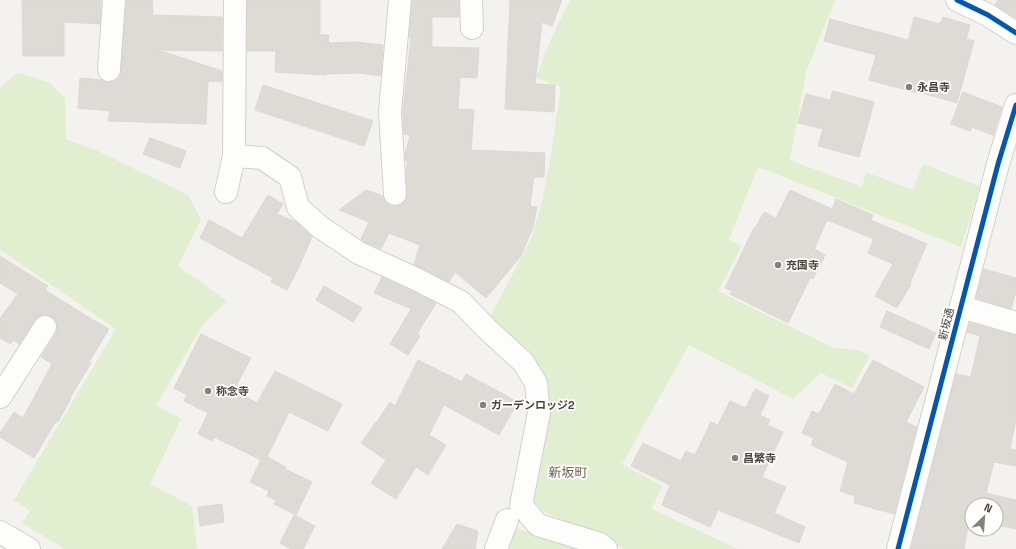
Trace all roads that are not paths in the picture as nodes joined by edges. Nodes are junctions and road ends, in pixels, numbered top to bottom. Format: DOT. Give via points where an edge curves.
graph roads {
  1 [pos="114,0"];
  2 [pos="235,0"];
  3 [pos="400,0"];
  4 [pos="471,0"];
  5 [pos="957,0"];
  6 [pos="472,28"];
  7 [pos="1016,33"];
  8 [pos="109,70"];
  9 [pos="1016,105"];
  10 [pos="234,156"];
  11 [pos="226,192"];
  12 [pos="395,194"];
  13 [pos="961,307"];
  14 [pos="1016,324"];
  15 [pos="45,327"];
  16 [pos="0,397"];
  17 [pos="506,520"];
  18 [pos="0,532"];
  19 [pos="29,549"];
  20 [pos="496,549"];
  21 [pos="606,549"];
  22 [pos="898,549"];
  1 -- 8 [label="street"];
  2 -- 10 [label="street"];
  3 -- 12 [label="street" via="390,112"];
  4 -- 6 [label="street"];
  5 -- 7 [label="street" via="988,14"];
  9 -- 13 [label="street, 新坂通"];
  10 -- 11 [label="street"];
  10 -- 21 [label="street" via="262,158 290,177 298,206 320,227 359,253 461,302 524,362 536,383 539,413 521,505 538,525 600,544"];
  13 -- 14 [label="street"];
  13 -- 22 [label="street, 新坂通"];
  15 -- 16 [label="street"];
  17 -- 20 [label="street"];
  18 -- 19 [label="street"];
}
